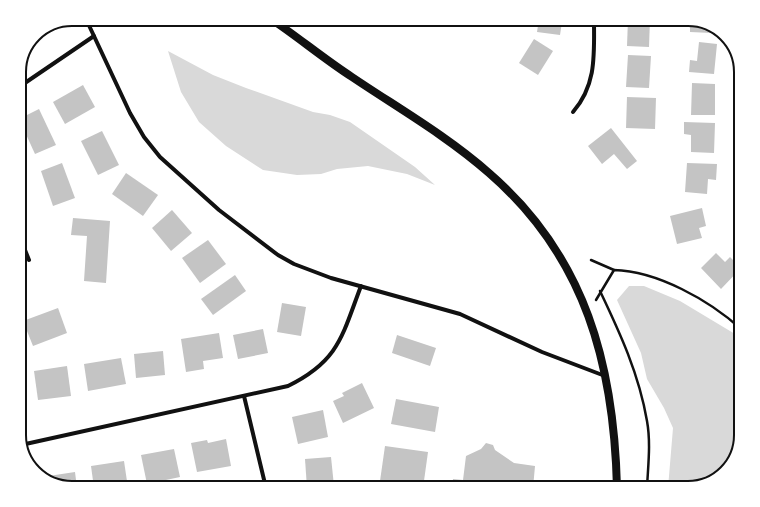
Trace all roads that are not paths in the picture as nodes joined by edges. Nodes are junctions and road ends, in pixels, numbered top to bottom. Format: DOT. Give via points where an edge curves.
graph roads {
  1 [pos="89,26"];
  2 [pos="281,26"];
  3 [pos="594,26"];
  4 [pos="94,36"];
  5 [pos="26,82"];
  6 [pos="573,112"];
  7 [pos="26,252"];
  8 [pos="29,260"];
  9 [pos="361,286"];
  10 [pos="607,377"];
  11 [pos="244,396"];
  12 [pos="27,444"];
  13 [pos="264,481"];
  14 [pos="618,481"];
  1 -- 4 [label="street"];
  2 -- 10 [label="main road" via="446,139 505,188 533,219 566,267 592,323"];
  3 -- 6 [label="street" via="590,82 582,102"];
  4 -- 5 [label="street"];
  4 -- 9 [label="street" via="130,113 160,157 219,210 278,255 312,272"];
  7 -- 8 [label="street"];
  9 -- 10 [label="street" via="460,314 542,352"];
  9 -- 11 [label="street" via="339,343 330,357 304,378 288,386"];
  10 -- 14 [label="main road"];
  11 -- 12 [label="street"];
  11 -- 13 [label="street"];
}
